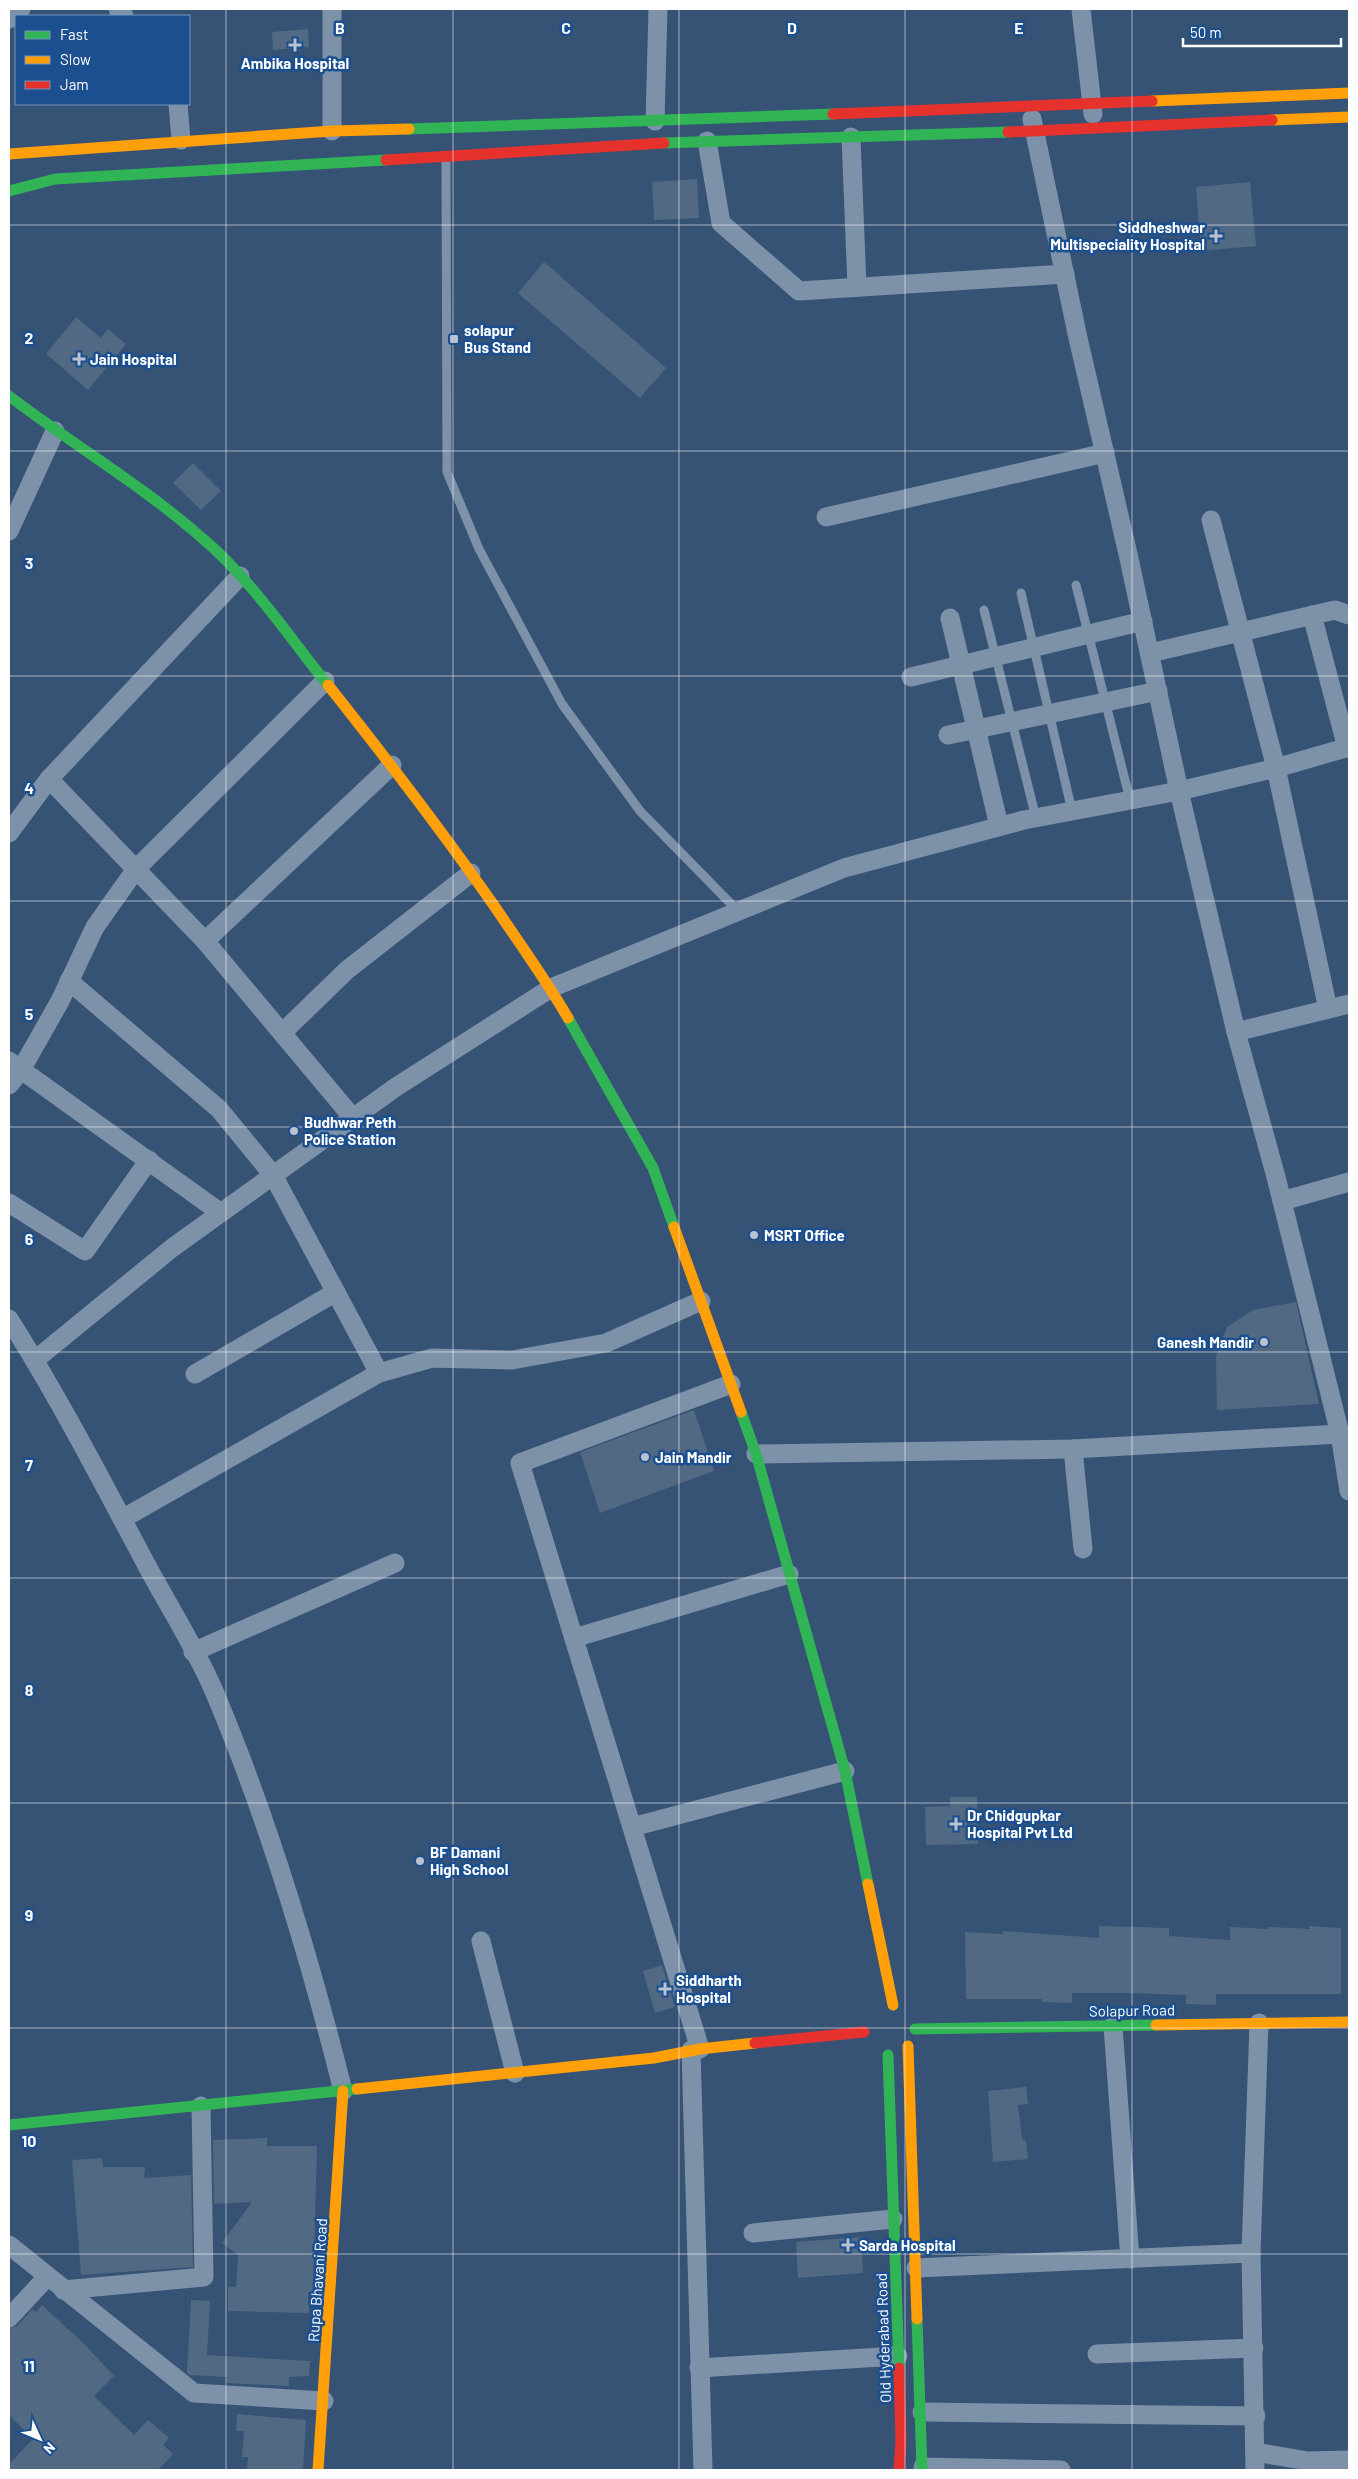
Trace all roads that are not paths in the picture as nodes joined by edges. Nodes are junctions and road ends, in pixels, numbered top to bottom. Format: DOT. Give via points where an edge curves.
graph roads {
  1 [pos="22,9"];
  2 [pos="332,9"];
  3 [pos="658,9"];
  4 [pos="1081,9"];
  5 [pos="9,19"];
  6 [pos="1349,93"];
  7 [pos="1092,104"];
  8 [pos="178,105"];
  9 [pos="1031,106"];
  10 [pos="1349,117"];
  11 [pos="655,122"];
  12 [pos="1095,128"];
  13 [pos="332,131"];
  14 [pos="1033,131"];
  15 [pos="851,137"];
  16 [pos="181,140"];
  17 [pos="707,141"];
  18 [pos="9,154"];
  19 [pos="446,155"];
  20 [pos="9,191"];
  21 [pos="1065,274"];
  22 [pos="857,287"];
  23 [pos="9,396"];
  24 [pos="55,431"];
  25 [pos="1105,453"];
  26 [pos="826,517"];
  27 [pos="1211,520"];
  28 [pos="9,532"];
  29 [pos="240,576"];
  30 [pos="1076,585"];
  31 [pos="1021,593"];
  32 [pos="984,610"];
  33 [pos="1312,615"];
  34 [pos="1349,615"];
  35 [pos="950,618"];
  36 [pos="1143,621"];
  37 [pos="1240,632"];
  38 [pos="1088,634"];
  39 [pos="1033,647"];
  40 [pos="1150,653"];
  41 [pos="995,656"];
  42 [pos="961,664"];
  43 [pos="910,677"];
  44 [pos="325,681"];
  45 [pos="1158,691"];
  46 [pos="1105,702"];
  47 [pos="1049,714"];
  48 [pos="1012,722"];
  49 [pos="976,730"];
  50 [pos="948,736"];
  51 [pos="1348,748"];
  52 [pos="392,766"];
  53 [pos="1276,768"];
  54 [pos="49,779"];
  55 [pos="1179,791"];
  56 [pos="1130,800"];
  57 [pos="1072,811"];
  58 [pos="1036,818"];
  59 [pos="999,826"];
  60 [pos="9,833"];
  61 [pos="136,869"];
  62 [pos="471,873"];
  63 [pos="738,911"];
  64 [pos="205,941"];
  65 [pos="69,981"];
  66 [pos="551,988"];
  67 [pos="1349,1004"];
  68 [pos="1328,1009"];
  69 [pos="1236,1032"];
  70 [pos="282,1033"];
  71 [pos="15,1066"];
  72 [pos="9,1084"];
  73 [pos="353,1118"];
  74 [pos="149,1160"];
  75 [pos="273,1175"];
  76 [pos="1349,1182"];
  77 [pos="1282,1201"];
  78 [pos="9,1202"];
  79 [pos="221,1212"];
  80 [pos="336,1292"];
  81 [pos="701,1300"];
  82 [pos="9,1319"];
  83 [pos="35,1360"];
  84 [pos="379,1373"];
  85 [pos="195,1374"];
  86 [pos="731,1384"];
  87 [pos="1340,1434"];
  88 [pos="1073,1449"];
  89 [pos="756,1454"];
  90 [pos="1349,1491"];
  91 [pos="122,1519"];
  92 [pos="1083,1549"];
  93 [pos="394,1563"];
  94 [pos="789,1574"];
  95 [pos="574,1638"];
  96 [pos="193,1652"];
  97 [pos="845,1771"];
  98 [pos="632,1827"];
  99 [pos="481,1941"];
  100 [pos="893,2006"];
  101 [pos="1349,2022"];
  102 [pos="1259,2023"];
  103 [pos="1113,2026"];
  104 [pos="868,2044"];
  105 [pos="908,2046"];
  106 [pos="695,2049"];
  107 [pos="515,2073"];
  108 [pos="343,2091"];
  109 [pos="201,2106"];
  110 [pos="9,2125"];
  111 [pos="894,2219"];
  112 [pos="752,2233"];
  113 [pos="9,2245"];
  114 [pos="1252,2253"];
  115 [pos="1130,2259"];
  116 [pos="916,2268"];
  117 [pos="47,2277"];
  118 [pos="63,2290"];
  119 [pos="9,2318"];
  120 [pos="1254,2348"];
  121 [pos="1097,2354"];
  122 [pos="898,2356"];
  123 [pos="699,2368"];
  124 [pos="324,2400"];
  125 [pos="922,2412"];
  126 [pos="1256,2416"];
  127 [pos="1349,2460"];
  128 [pos="1255,2461"];
  129 [pos="922,2469"];
  130 [pos="318,2470"];
  131 [pos="703,2470"];
  132 [pos="899,2470"];
  133 [pos="1061,2470"];
  1 -- 5 [label="street"];
  2 -- 13 [label="street"];
  3 -- 11 [label="street"];
  4 -- 7 [label="street"];
  6 -- 7 [label="main road"];
  7 -- 9 [label="main road"];
  7 -- 12 [label="street"];
  8 -- 16 [label="street"];
  9 -- 11 [label="main road"];
  9 -- 14 [label="street"];
  10 -- 12 [label="main road"];
  11 -- 13 [label="main road"];
  12 -- 14 [label="main road"];
  13 -- 16 [label="main road"];
  14 -- 15 [label="main road"];
  14 -- 21 [label="street"];
  15 -- 17 [label="main road"];
  15 -- 22 [label="street"];
  16 -- 18 [label="main road"];
  17 -- 19 [label="main road"];
  17 -- 22 [label="street" via="722,223 799,291"];
  19 -- 20 [label="main road" via="55,179"];
  19 -- 63 [label="lane" via="447,472 479,549 562,704 640,811"];
  21 -- 22 [label="street"];
  21 -- 25 [label="street"];
  23 -- 24 [label="main road"];
  24 -- 28 [label="street"];
  24 -- 29 [label="main road" via="99,459 203,538"];
  25 -- 26 [label="street"];
  25 -- 36 [label="street"];
  27 -- 37 [label="street"];
  29 -- 44 [label="main road"];
  29 -- 54 [label="street"];
  30 -- 38 [label="lane"];
  31 -- 39 [label="lane"];
  32 -- 41 [label="lane"];
  33 -- 34 [label="street" via="1335,610"];
  33 -- 37 [label="street"];
  33 -- 51 [label="street"];
  35 -- 42 [label="street"];
  36 -- 38 [label="street"];
  36 -- 40 [label="street"];
  37 -- 40 [label="street"];
  37 -- 53 [label="street"];
  38 -- 39 [label="street"];
  38 -- 46 [label="lane"];
  39 -- 41 [label="street"];
  39 -- 47 [label="lane"];
  40 -- 45 [label="street"];
  41 -- 42 [label="street"];
  41 -- 48 [label="lane"];
  42 -- 43 [label="street"];
  42 -- 49 [label="street"];
  44 -- 52 [label="main road"];
  44 -- 61 [label="street"];
  45 -- 46 [label="street"];
  45 -- 55 [label="street"];
  46 -- 47 [label="street"];
  46 -- 56 [label="lane"];
  47 -- 48 [label="street"];
  47 -- 57 [label="lane"];
  48 -- 49 [label="street"];
  48 -- 58 [label="lane"];
  49 -- 50 [label="street"];
  49 -- 59 [label="street"];
  51 -- 53 [label="street"];
  52 -- 62 [label="main road"];
  52 -- 64 [label="street"];
  53 -- 55 [label="street"];
  53 -- 68 [label="street"];
  54 -- 60 [label="street"];
  54 -- 61 [label="street"];
  55 -- 56 [label="street"];
  55 -- 69 [label="street"];
  56 -- 57 [label="street"];
  57 -- 58 [label="street"];
  58 -- 59 [label="street"];
  59 -- 63 [label="street" via="844,868"];
  61 -- 64 [label="street"];
  61 -- 65 [label="street" via="95,927"];
  62 -- 66 [label="main road"];
  62 -- 70 [label="street" via="347,970"];
  63 -- 66 [label="street"];
  64 -- 70 [label="street"];
  65 -- 71 [label="street"];
  65 -- 75 [label="street" via="219,1108"];
  66 -- 73 [label="street" via="396,1086"];
  66 -- 81 [label="main road" via="653,1168"];
  67 -- 68 [label="street"];
  68 -- 69 [label="street"];
  69 -- 77 [label="street"];
  70 -- 73 [label="street"];
  71 -- 72 [label="street"];
  71 -- 74 [label="street"];
  73 -- 75 [label="street"];
  74 -- 78 [label="street" via="85,1251"];
  74 -- 79 [label="street"];
  75 -- 79 [label="street"];
  75 -- 80 [label="street"];
  76 -- 77 [label="street"];
  77 -- 87 [label="street"];
  79 -- 83 [label="street"];
  80 -- 84 [label="street"];
  80 -- 85 [label="street"];
  81 -- 84 [label="street" via="606,1343 512,1360 432,1358"];
  81 -- 86 [label="main road"];
  82 -- 83 [label="street"];
  83 -- 91 [label="street"];
  84 -- 91 [label="street"];
  86 -- 89 [label="main road"];
  86 -- 95 [label="street" via="520,1463"];
  87 -- 88 [label="street"];
  87 -- 90 [label="street"];
  88 -- 89 [label="street"];
  88 -- 92 [label="street"];
  89 -- 94 [label="main road"];
  91 -- 96 [label="street"];
  93 -- 96 [label="street"];
  94 -- 95 [label="street"];
  94 -- 97 [label="main road"];
  95 -- 98 [label="street"];
  96 -- 108 [label="street" via="213,1689 285,1882"];
  97 -- 98 [label="street"];
  97 -- 100 [label="main road"];
  98 -- 106 [label="street"];
  99 -- 107 [label="street"];
  101 -- 102 [label="main road, Solapur Road"];
  102 -- 103 [label="main road, Solapur Road"];
  102 -- 114 [label="street"];
  103 -- 105 [label="main road, Solapur Road" via="914,2024"];
  103 -- 115 [label="street"];
  104 -- 106 [label="main road" via="864,2027"];
  105 -- 111 [label="main road, Old Hyderabad Road" via="899,2053 883,2054"];
  105 -- 116 [label="main road"];
  106 -- 107 [label="main road" via="654,2058"];
  106 -- 123 [label="street"];
  107 -- 108 [label="main road"];
  108 -- 109 [label="main road"];
  108 -- 124 [label="main road, Rupa Bhavani Road"];
  109 -- 110 [label="main road"];
  109 -- 118 [label="street" via="204,2277"];
  111 -- 112 [label="street"];
  111 -- 122 [label="main road, Old Hyderabad Road"];
  113 -- 117 [label="street"];
  114 -- 115 [label="street"];
  114 -- 120 [label="street"];
  115 -- 116 [label="street"];
  116 -- 125 [label="main road"];
  117 -- 118 [label="street"];
  117 -- 119 [label="street"];
  118 -- 124 [label="street" via="194,2393"];
  120 -- 121 [label="street"];
  120 -- 126 [label="street"];
  122 -- 123 [label="street"];
  122 -- 132 [label="main road, Old Hyderabad Road"];
  123 -- 131 [label="street"];
  124 -- 130 [label="main road, Rupa Bhavani Road"];
  125 -- 126 [label="street"];
  125 -- 129 [label="main road"];
  126 -- 128 [label="street"];
  127 -- 128 [label="street"];
  129 -- 133 [label="street"];
}
